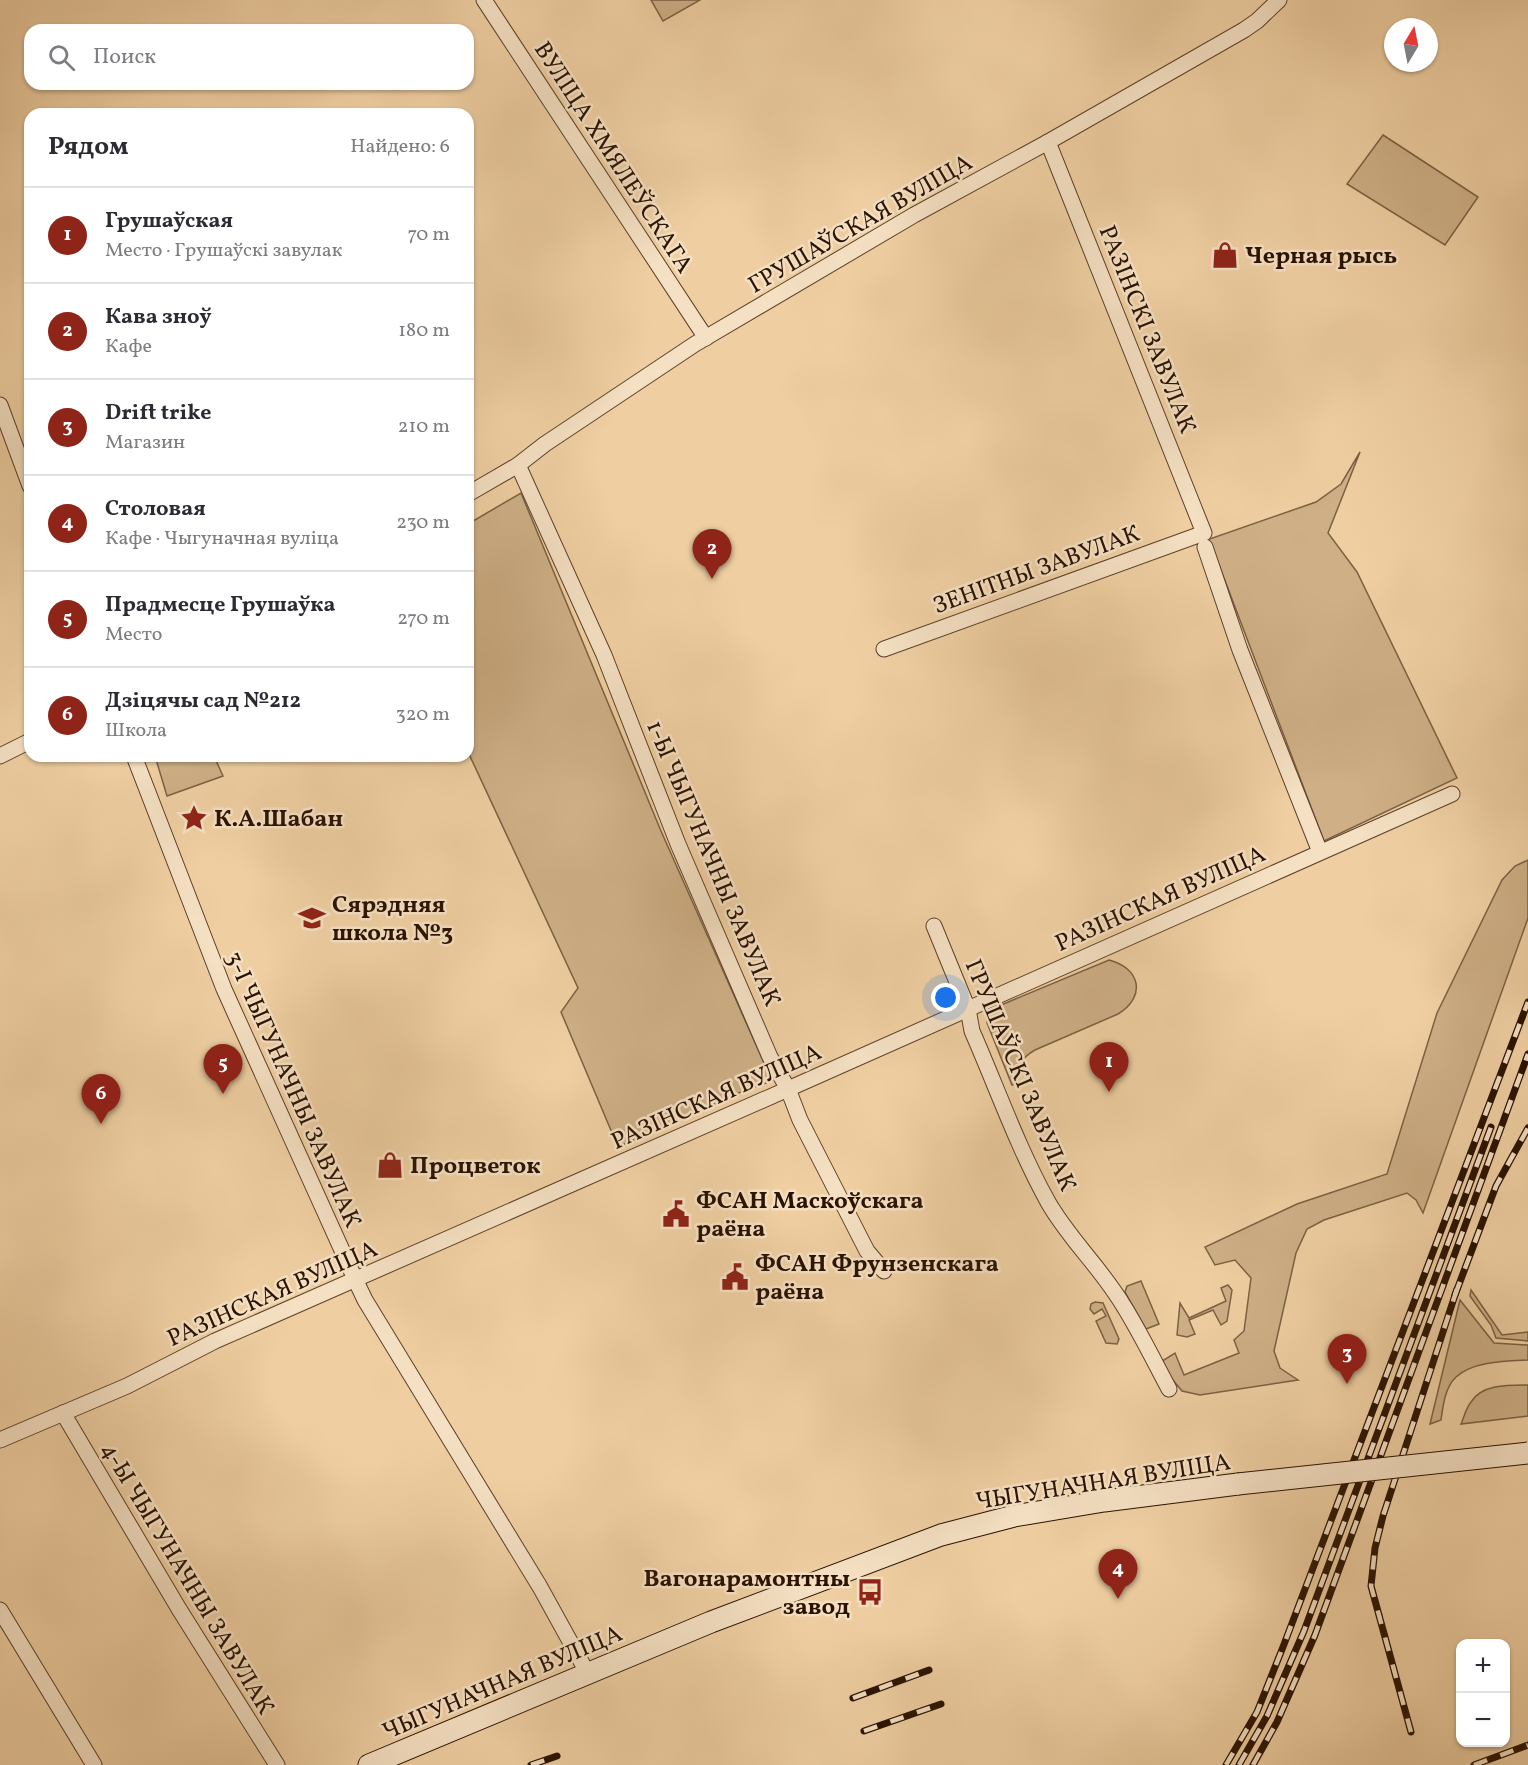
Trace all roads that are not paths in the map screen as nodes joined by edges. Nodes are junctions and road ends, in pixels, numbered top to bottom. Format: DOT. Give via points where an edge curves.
graph roads {
  1 [pos="484,0"];
  2 [pos="1279,0"];
  3 [pos="1048,142"];
  4 [pos="706,338"];
  5 [pos="0,405"];
  6 [pos="518,465"];
  7 [pos="24,470"];
  8 [pos="474,491"];
  9 [pos="1205,540"];
  10 [pos="884,649"];
  11 [pos="24,744"];
  12 [pos="0,756"];
  13 [pos="136,762"];
  14 [pos="1452,794"];
  15 [pos="1320,852"];
  16 [pos="934,926"];
  17 [pos="968,1010"];
  18 [pos="788,1089"];
  19 [pos="884,1271"];
  20 [pos="355,1280"];
  21 [pos="1169,1389"];
  22 [pos="63,1413"];
  23 [pos="0,1440"];
  24 [pos="1528,1453"];
  25 [pos="0,1610"];
  26 [pos="588,1674"];
  27 [pos="94,1765"];
  28 [pos="276,1765"];
  29 [pos="369,1765"];
  1 -- 4 [label="street, ВУЛІЦА ХМЯЛЕЎСКАГА"];
  2 -- 3 [label="street, ГРУШАЎСКАЯ ВУЛІЦА" via="1251,26"];
  3 -- 4 [label="street, ГРУШАЎСКАЯ ВУЛІЦА" via="914,215"];
  3 -- 9 [label="street, РАЗІНСКІ ЗАВУЛАК"];
  4 -- 6 [label="street, ГРУШАЎСКАЯ ВУЛІЦА"];
  5 -- 7 [label="street"];
  6 -- 8 [label="street, ГРУШАЎСКАЯ ВУЛІЦА"];
  6 -- 18 [label="street, 1-Ы ЧЫГУНАЧНЫ ЗАВУЛАК" via="604,655 678,844 761,1036"];
  9 -- 10 [label="street, ЗЕНІТНЫ ЗАВУЛАК"];
  9 -- 15 [label="street, РАЗІНСКІ ЗАВУЛАК" via="1240,650"];
  11 -- 12 [label="street"];
  13 -- 20 [label="street, 3-І ЧЫГУНАЧНЫ ЗАВУЛАК" via="224,989"];
  14 -- 15 [label="street, РАЗІНСКАЯ ВУЛІЦА"];
  15 -- 17 [label="street, РАЗІНСКАЯ ВУЛІЦА"];
  16 -- 17 [label="street, ГРУШАЎСКІ ЗАВУЛАК"];
  17 -- 18 [label="street, РАЗІНСКАЯ ВУЛІЦА"];
  17 -- 21 [label="street, ГРУШАЎСКІ ЗАВУЛАК" via="972,1031 1048,1202 1123,1305"];
  18 -- 19 [label="street, 1-Ы ЧЫГУНАЧНЫ ЗАВУЛАК" via="867,1251"];
  18 -- 20 [label="street, РАЗІНСКАЯ ВУЛІЦА"];
  20 -- 22 [label="street, РАЗІНСКАЯ ВУЛІЦА"];
  20 -- 26 [label="street, 3-І ЧЫГУНАЧНЫ ЗАВУЛАК"];
  22 -- 23 [label="street, РАЗІНСКАЯ ВУЛІЦА"];
  22 -- 28 [label="street, 4-Ы ЧЫГУНАЧНЫ ЗАВУЛАК"];
  24 -- 26 [label="main road, ЧЫГУНАЧНАЯ ВУЛІЦА, bridge" via="1104,1501 1014,1516 941,1535 744,1609"];
  25 -- 27 [label="street"];
  26 -- 29 [label="main road, ЧЫГУНАЧНАЯ ВУЛІЦА"];
}
